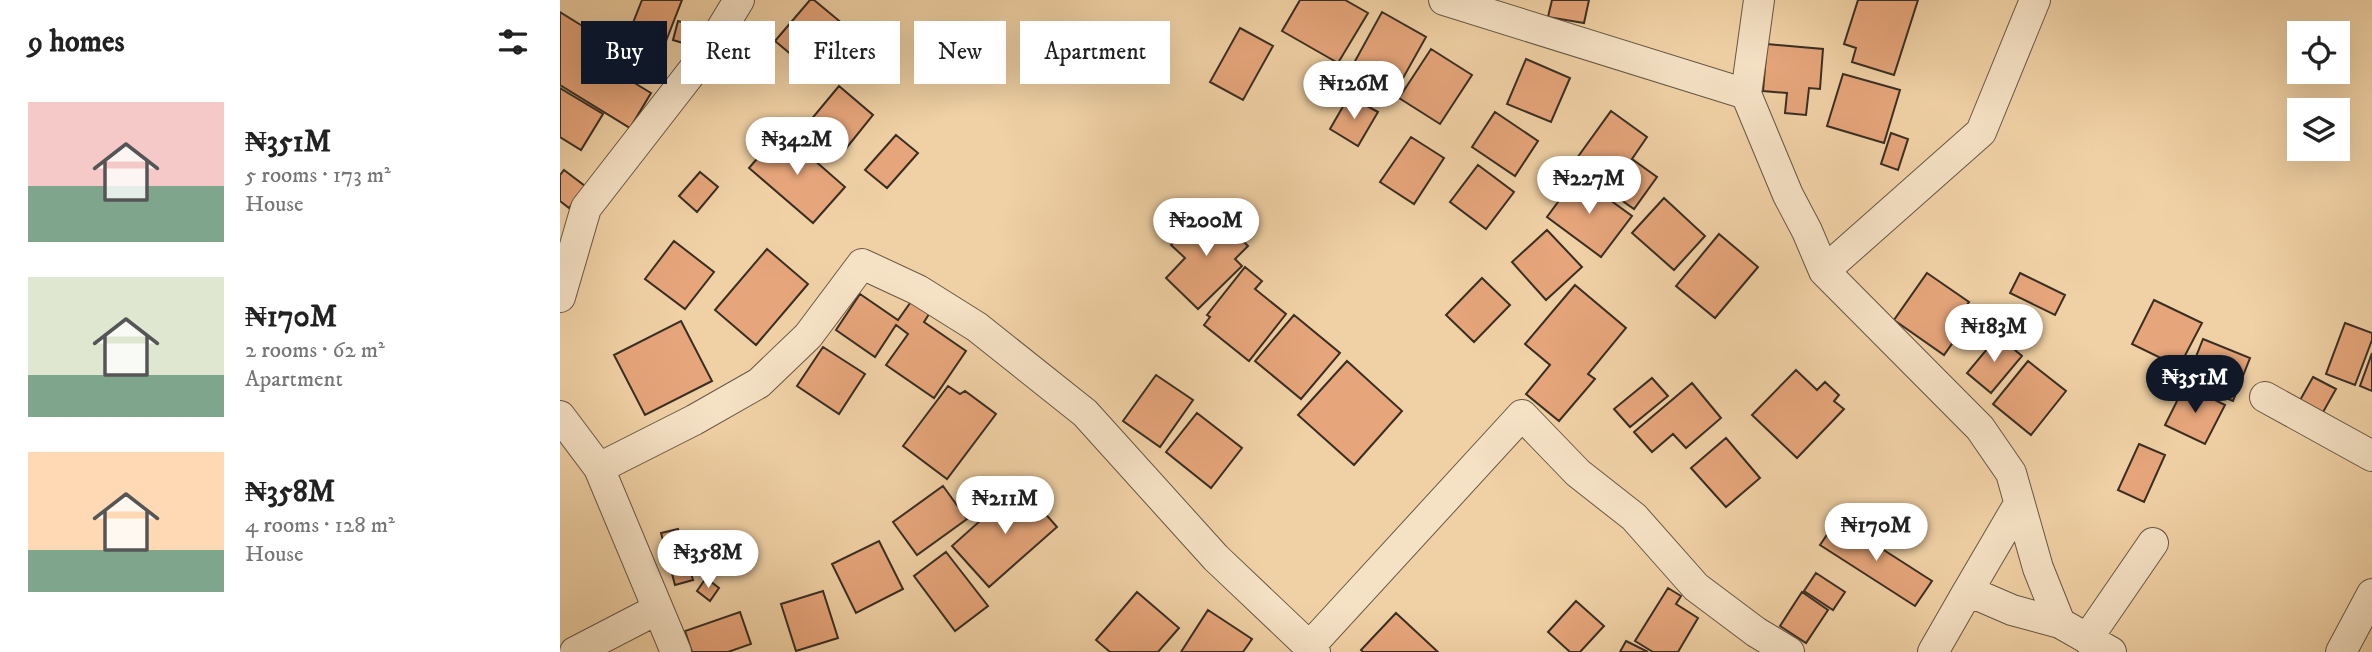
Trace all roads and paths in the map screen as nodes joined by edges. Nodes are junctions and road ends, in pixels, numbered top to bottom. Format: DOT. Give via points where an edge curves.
graph roads {
  1 [pos="739,0"];
  2 [pos="1759,0"];
  3 [pos="2035,0"];
  4 [pos="1451,1"];
  5 [pos="1746,94"];
  6 [pos="1824,271"];
  7 [pos="560,297"];
  8 [pos="2265,397"];
  9 [pos="560,416"];
  10 [pos="2372,456"];
  11 [pos="598,468"];
  12 [pos="2019,504"];
  13 [pos="2153,543"];
  14 [pos="1968,591"];
  15 [pos="2372,594"];
  16 [pos="658,609"];
  17 [pos="2060,623"];
  18 [pos="2099,645"];
  19 [pos="1313,649"];
  20 [pos="575,652"];
  21 [pos="676,652"];
  22 [pos="1789,652"];
  23 [pos="1933,652"];
  24 [pos="2341,652"];
  1 -- 7 [label="street" via="708,51 586,208"];
  2 -- 5 [label="street"];
  3 -- 6 [label="street" via="1981,132"];
  4 -- 5 [label="street"];
  5 -- 6 [label="street"];
  6 -- 12 [label="street" via="1980,428 2011,473"];
  8 -- 10 [label="street"];
  9 -- 11 [label="street"];
  11 -- 16 [label="street"];
  11 -- 19 [label="street" via="759,383 808,336 862,264 918,290 977,327 1084,413 1216,558"];
  12 -- 14 [label="street"];
  12 -- 17 [label="street"];
  13 -- 18 [label="street"];
  14 -- 17 [label="street"];
  14 -- 23 [label="street"];
  15 -- 24 [label="street"];
  16 -- 20 [label="street"];
  16 -- 21 [label="street"];
  17 -- 18 [label="street"];
  19 -- 22 [label="street" via="1521,415 1578,473 1634,517 1696,587"];
}
